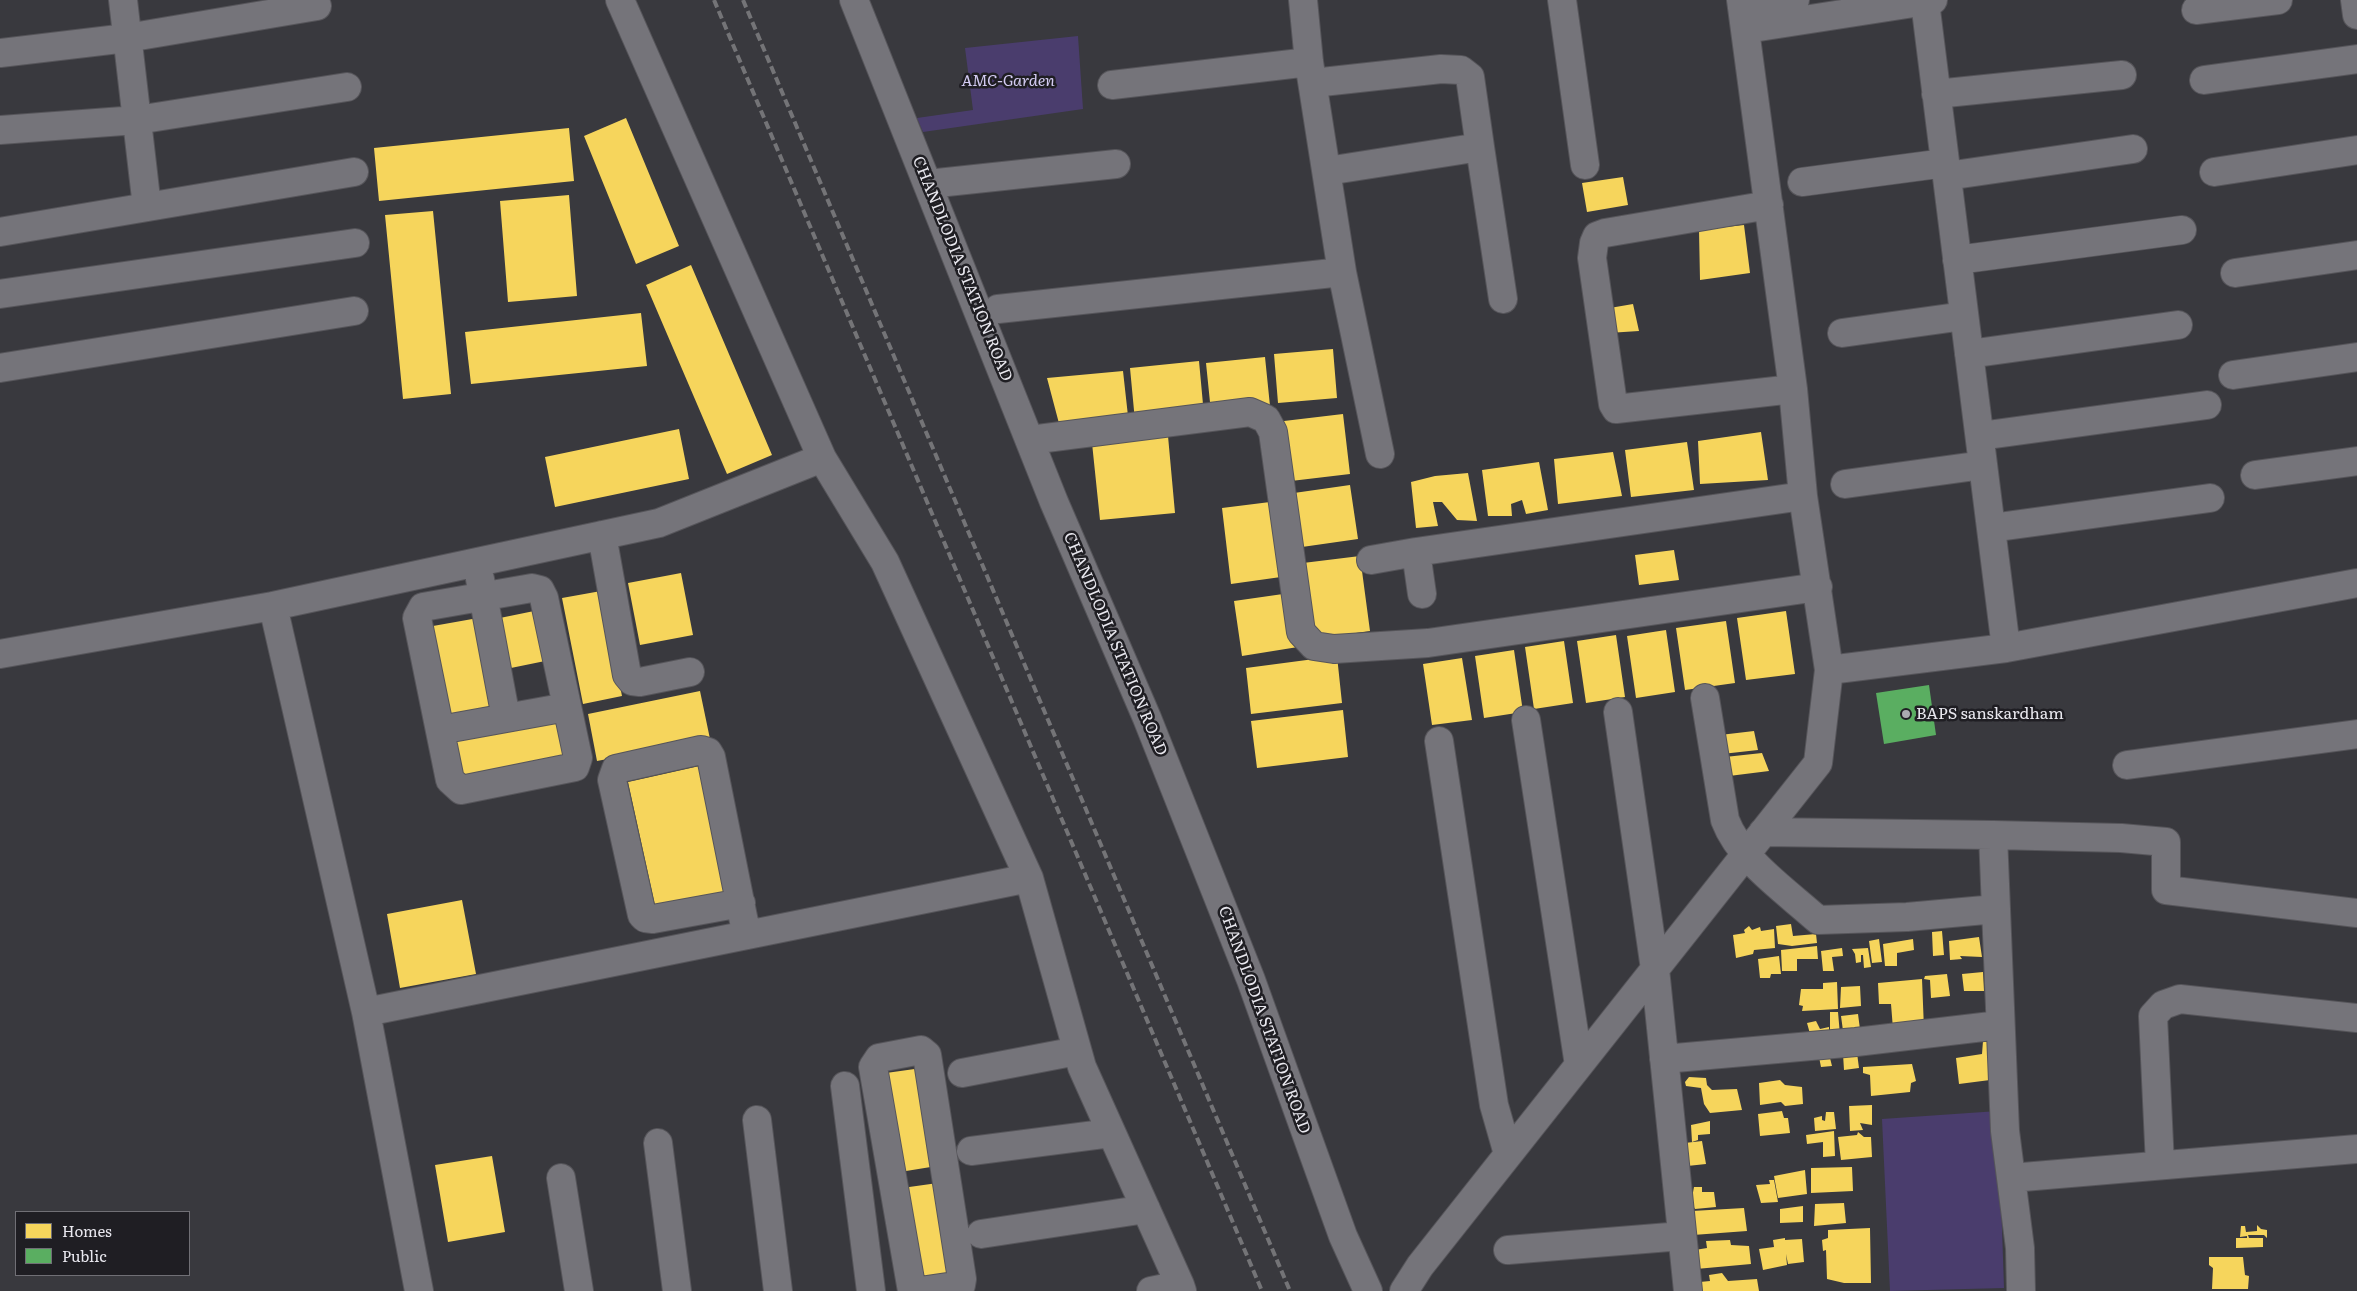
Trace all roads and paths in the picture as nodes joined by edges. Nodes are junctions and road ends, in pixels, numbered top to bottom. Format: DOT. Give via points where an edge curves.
graph roads {
  1 [pos="123,0"];
  2 [pos="620,0"];
  3 [pos="854,0"];
  4 [pos="1303,0"];
  5 [pos="1562,0"];
  6 [pos="1795,0"];
  7 [pos="2278,0"];
  8 [pos="2355,0"];
  9 [pos="1929,1"];
  10 [pos="317,6"];
  11 [pos="2196,10"];
  12 [pos="1744,13"];
  13 [pos="2357,15"];
  14 [pos="127,38"];
  15 [pos="0,53"];
  16 [pos="2357,59"];
  17 [pos="1311,72"];
  18 [pos="2122,75"];
  19 [pos="2204,80"];
  20 [pos="1112,85"];
  21 [pos="347,87"];
  22 [pos="1936,94"];
  23 [pos="137,120"];
  24 [pos="0,130"];
  25 [pos="1480,147"];
  26 [pos="2133,149"];
  27 [pos="2357,150"];
  28 [pos="1116,164"];
  29 [pos="1585,165"];
  30 [pos="1946,169"];
  31 [pos="1327,171"];
  32 [pos="354,172"];
  33 [pos="2214,172"];
  34 [pos="1802,182"];
  35 [pos="928,184"];
  36 [pos="1769,205"];
  37 [pos="147,207"];
  38 [pos="2182,230"];
  39 [pos="0,232"];
  40 [pos="355,243"];
  41 [pos="2357,255"];
  42 [pos="1957,260"];
  43 [pos="1342,272"];
  44 [pos="2236,273"];
  45 [pos="0,294"];
  46 [pos="1503,299"];
  47 [pos="998,309"];
  48 [pos="354,311"];
  49 [pos="1964,316"];
  50 [pos="2178,325"];
  51 [pos="1842,333"];
  52 [pos="1969,354"];
  53 [pos="2357,357"];
  54 [pos="0,368"];
  55 [pos="2233,375"];
  56 [pos="1793,389"];
  57 [pos="2207,404"];
  58 [pos="1980,436"];
  59 [pos="1030,440"];
  60 [pos="1380,454"];
  61 [pos="822,458"];
  62 [pos="2357,461"];
  63 [pos="1983,466"];
  64 [pos="2255,475"];
  65 [pos="1845,484"];
  66 [pos="1803,496"];
  67 [pos="2210,498"];
  68 [pos="1991,528"];
  69 [pos="602,535"];
  70 [pos="1416,552"];
  71 [pos="1371,560"];
  72 [pos="477,562"];
  73 [pos="2357,583"];
  74 [pos="1818,587"];
  75 [pos="1422,594"];
  76 [pos="482,596"];
  77 [pos="273,606"];
  78 [pos="2006,648"];
  79 [pos="0,654"];
  80 [pos="1829,670"];
  81 [pos="690,672"];
  82 [pos="1705,698"];
  83 [pos="567,707"];
  84 [pos="1618,712"];
  85 [pos="506,718"];
  86 [pos="1526,720"];
  87 [pos="440,730"];
  88 [pos="2357,734"];
  89 [pos="1439,741"];
  90 [pos="2127,765"];
  91 [pos="1764,832"];
  92 [pos="1993,835"];
  93 [pos="1746,854"];
  94 [pos="1029,878"];
  95 [pos="741,903"];
  96 [pos="1996,908"];
  97 [pos="2357,913"];
  98 [pos="747,935"];
  99 [pos="1655,969"];
  100 [pos="366,1012"];
  101 [pos="2357,1018"];
  102 [pos="2000,1025"];
  103 [pos="1077,1051"];
  104 [pos="1664,1059"];
  105 [pos="1579,1065"];
  106 [pos="962,1072"];
  107 [pos="845,1086"];
  108 [pos="757,1120"];
  109 [pos="1111,1133"];
  110 [pos="658,1143"];
  111 [pos="2357,1149"];
  112 [pos="971,1151"];
  113 [pos="1508,1154"];
  114 [pos="2160,1165"];
  115 [pos="561,1178"];
  116 [pos="2011,1178"];
  117 [pos="1146,1209"];
  118 [pos="982,1234"];
  119 [pos="1682,1236"];
  120 [pos="1508,1250"];
  121 [pos="1181,1288"];
  122 [pos="419,1291"];
  123 [pos="579,1291"];
  124 [pos="677,1291"];
  125 [pos="778,1291"];
  126 [pos="871,1291"];
  127 [pos="912,1291"];
  128 [pos="920,1291"];
  129 [pos="1151,1291"];
  130 [pos="1368,1291"];
  131 [pos="1404,1291"];
  132 [pos="1688,1291"];
  133 [pos="2021,1291"];
  1 -- 14 [label="street"];
  2 -- 61 [label="street"];
  3 -- 35 [label="street, CHANDLODIA STATION ROAD"];
  4 -- 17 [label="street"];
  5 -- 29 [label="street"];
  6 -- 12 [label="street"];
  7 -- 11 [label="street"];
  8 -- 13 [label="street"];
  9 -- 12 [label="street"];
  9 -- 22 [label="street"];
  10 -- 14 [label="street"];
  12 -- 36 [label="street"];
  14 -- 15 [label="street"];
  14 -- 23 [label="street"];
  16 -- 19 [label="street"];
  17 -- 20 [label="street"];
  17 -- 25 [label="street" via="1461,70 1470,77"];
  17 -- 31 [label="street"];
  18 -- 22 [label="street"];
  21 -- 23 [label="street"];
  22 -- 30 [label="street"];
  23 -- 24 [label="street"];
  23 -- 37 [label="street"];
  25 -- 31 [label="street"];
  25 -- 46 [label="street"];
  26 -- 30 [label="street"];
  27 -- 33 [label="street"];
  28 -- 35 [label="street"];
  30 -- 34 [label="street"];
  30 -- 42 [label="street"];
  31 -- 43 [label="street"];
  32 -- 37 [label="street"];
  35 -- 59 [label="street, CHANDLODIA STATION ROAD"];
  36 -- 56 [label="street"];
  36 -- 56 [label="street" via="1604,233 1597,236 1592,258 1616,408"];
  37 -- 39 [label="street"];
  38 -- 42 [label="street"];
  40 -- 45 [label="street"];
  41 -- 44 [label="street"];
  42 -- 49 [label="street"];
  43 -- 47 [label="street"];
  43 -- 60 [label="street"];
  48 -- 54 [label="street"];
  49 -- 51 [label="street"];
  49 -- 52 [label="street"];
  50 -- 52 [label="street"];
  52 -- 58 [label="street"];
  53 -- 55 [label="street"];
  56 -- 66 [label="street"];
  57 -- 58 [label="street"];
  58 -- 63 [label="street"];
  59 -- 74 [label="street" via="1250,412 1266,419 1273,432 1301,632 1314,646 1334,649 1428,643"];
  59 -- 130 [label="street, CHANDLODIA STATION ROAD" via="1162,754 1251,980 1343,1236"];
  61 -- 69 [label="street" via="659,523"];
  61 -- 94 [label="street" via="885,562"];
  62 -- 64 [label="street"];
  63 -- 65 [label="street"];
  63 -- 68 [label="street"];
  66 -- 70 [label="street"];
  66 -- 74 [label="street"];
  67 -- 68 [label="street"];
  68 -- 78 [label="street"];
  69 -- 72 [label="street"];
  69 -- 81 [label="street" via="627,675 632,681 640,682"];
  70 -- 71 [label="street"];
  70 -- 75 [label="street"];
  72 -- 76 [label="street"];
  72 -- 77 [label="street"];
  73 -- 78 [label="street"];
  74 -- 80 [label="street"];
  76 -- 83 [label="street" via="532,588 540,590"];
  76 -- 85 [label="street"];
  76 -- 87 [label="street" via="423,606 419,611 417,618"];
  77 -- 79 [label="street"];
  77 -- 100 [label="street"];
  78 -- 80 [label="street"];
  80 -- 91 [label="street" via="1818,763"];
  82 -- 93 [label="street" via="1725,820 1730,834"];
  83 -- 85 [label="street"];
  83 -- 87 [label="street" via="578,758 575,767 461,790 450,780"];
  84 -- 99 [label="street"];
  85 -- 87 [label="street"];
  86 -- 105 [label="street"];
  88 -- 90 [label="street"];
  89 -- 113 [label="street" via="1494,1105"];
  91 -- 92 [label="street"];
  91 -- 93 [label="street"];
  92 -- 96 [label="street"];
  92 -- 97 [label="street" via="2166,842 2166,890"];
  93 -- 96 [label="street" via="1818,920 1907,918"];
  93 -- 99 [label="street"];
  94 -- 98 [label="street"];
  94 -- 103 [label="street"];
  95 -- 95 [label="street" via="708,752 701,750 616,769 612,780 645,918"];
  95 -- 98 [label="street"];
  96 -- 102 [label="street"];
  98 -- 100 [label="street"];
  99 -- 104 [label="street"];
  99 -- 105 [label="street"];
  100 -- 122 [label="street"];
  101 -- 114 [label="street" via="2180,999 2163,1005 2153,1016"];
  102 -- 104 [label="street"];
  102 -- 116 [label="street" via="2005,1131"];
  103 -- 106 [label="street"];
  103 -- 109 [label="street"];
  104 -- 119 [label="street"];
  105 -- 113 [label="street"];
  107 -- 126 [label="street"];
  108 -- 125 [label="street"];
  109 -- 112 [label="street"];
  109 -- 117 [label="street"];
  110 -- 124 [label="street"];
  111 -- 114 [label="street"];
  113 -- 131 [label="street"];
  114 -- 116 [label="street"];
  115 -- 123 [label="street"];
  116 -- 133 [label="street" via="2020,1248"];
  117 -- 118 [label="street"];
  117 -- 121 [label="street"];
  119 -- 120 [label="street"];
  119 -- 132 [label="street"];
  121 -- 129 [label="street"];
  127 -- 128 [label="street" via="873,1067 879,1058 921,1050 927,1055 962,1279 961,1284 955,1287"];
}
